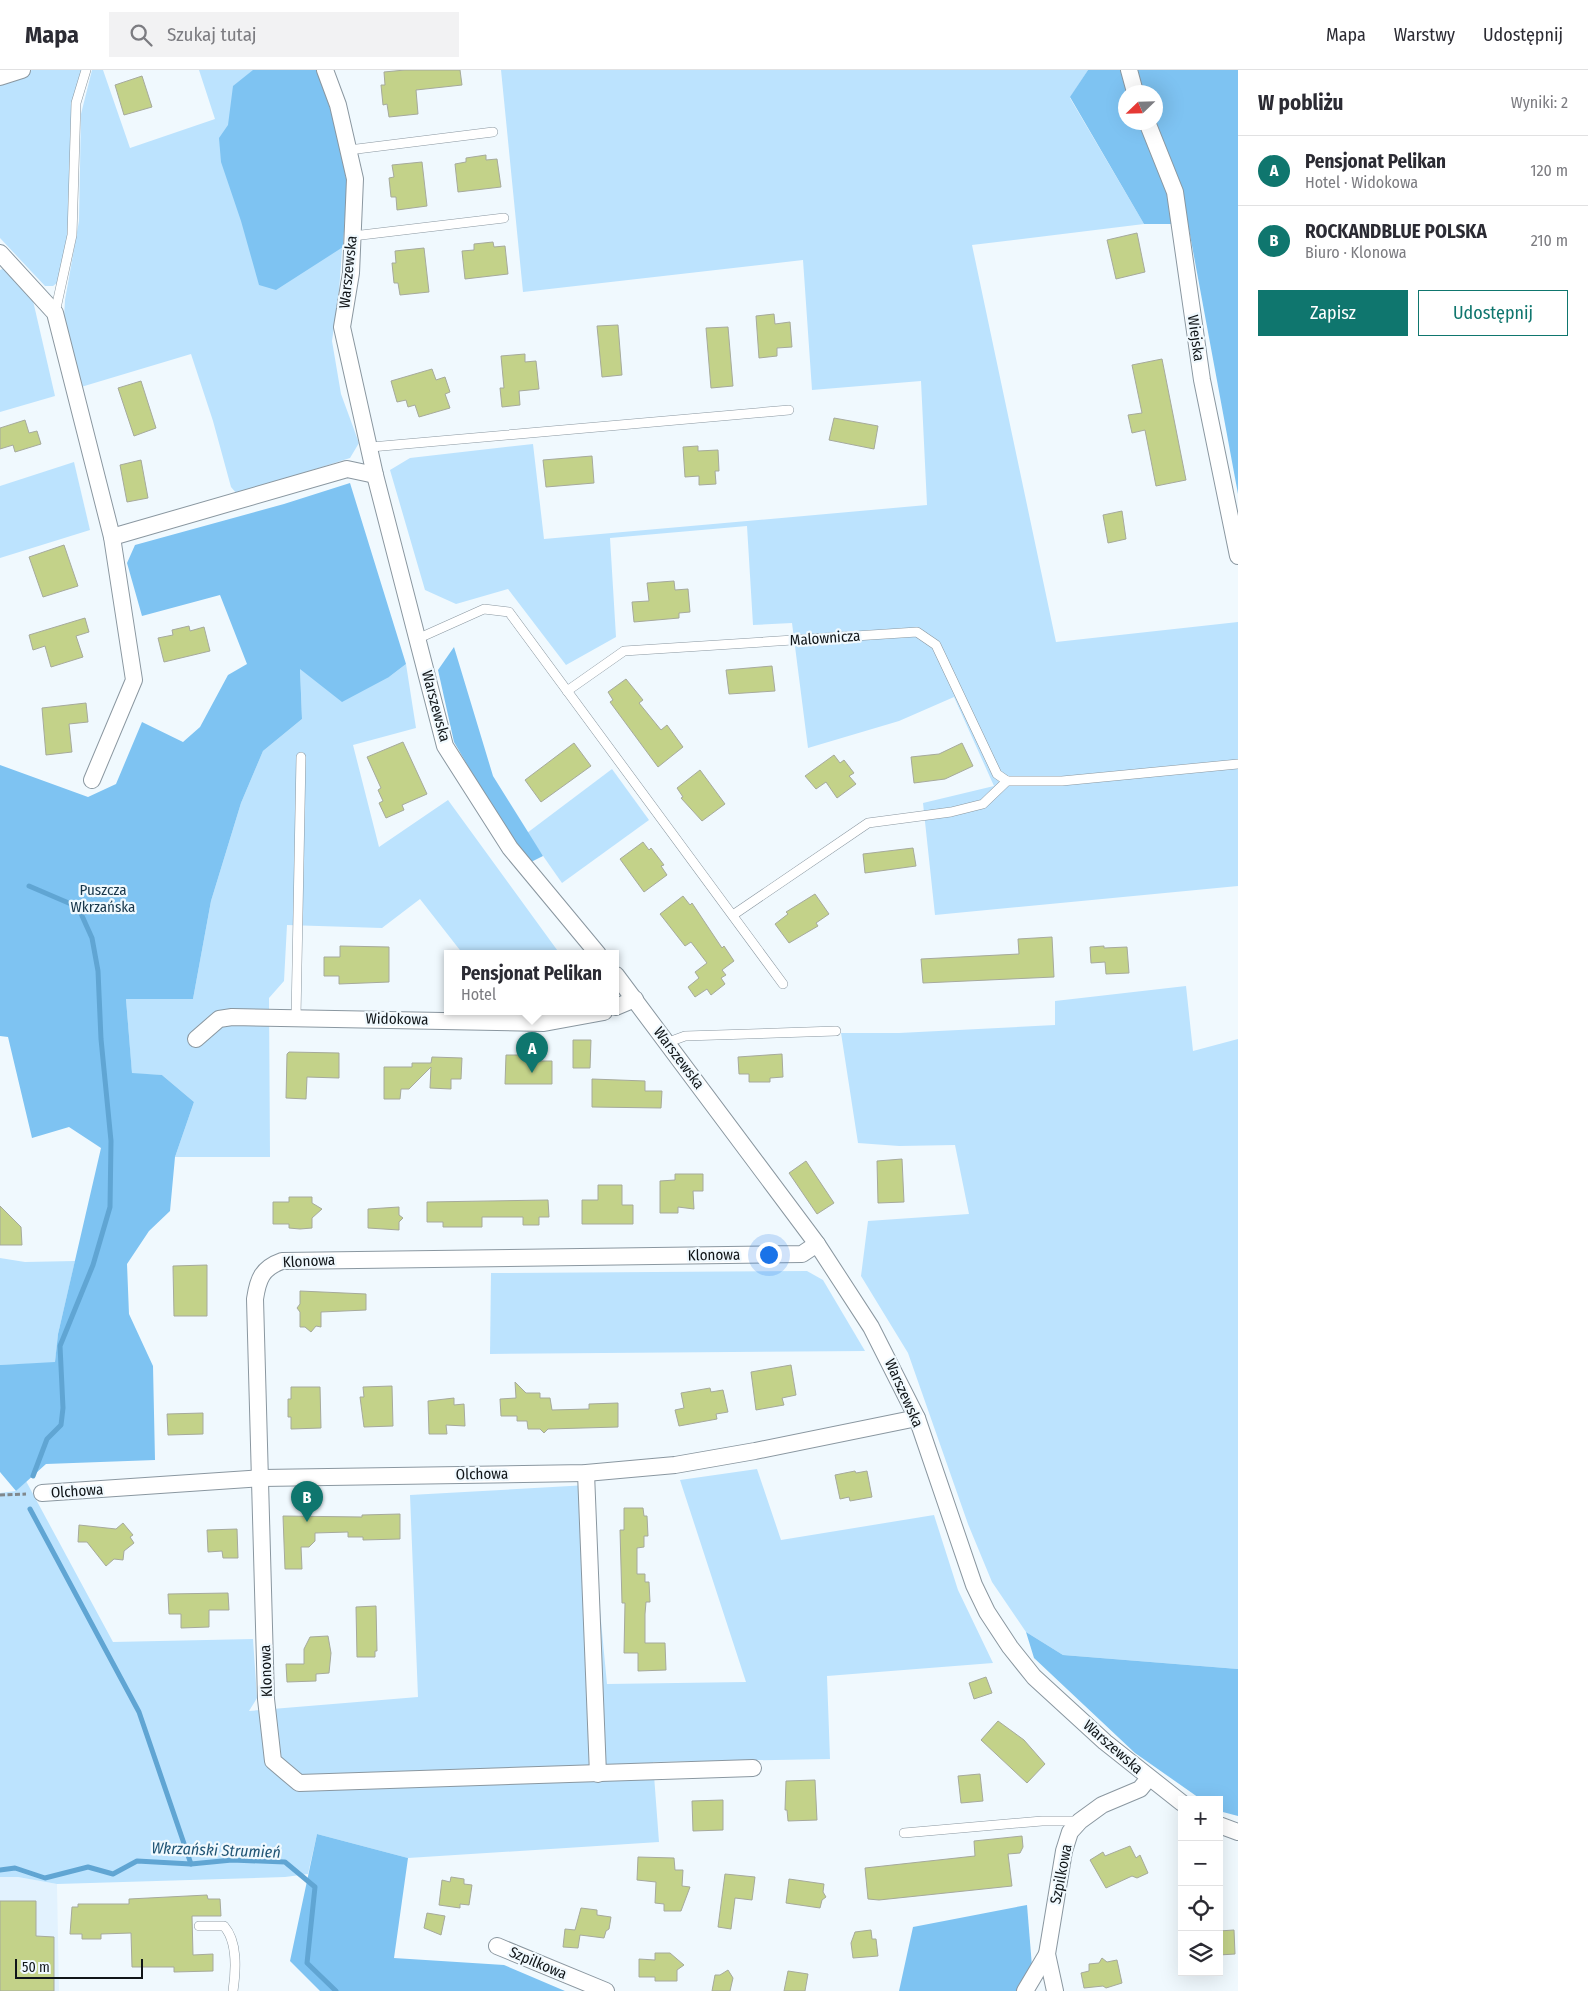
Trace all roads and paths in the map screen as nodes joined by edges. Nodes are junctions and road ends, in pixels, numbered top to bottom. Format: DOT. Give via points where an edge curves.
graph roads {
  1 [pos="22,70"];
  2 [pos="86,70"];
  3 [pos="325,70"];
  4 [pos="1129,70"];
  5 [pos="0,77"];
  6 [pos="1133,85"];
  7 [pos="1150,130"];
  8 [pos="493,132"];
  9 [pos="349,150"];
  10 [pos="504,218"];
  11 [pos="353,236"];
  12 [pos="0,253"];
  13 [pos="55,313"];
  14 [pos="789,410"];
  15 [pos="371,447"];
  16 [pos="375,475"];
  17 [pos="112,537"];
  18 [pos="1238,556"];
  19 [pos="418,639"];
  20 [pos="567,691"];
  21 [pos="301,757"];
  22 [pos="1238,764"];
  23 [pos="92,780"];
  24 [pos="1006,781"];
  25 [pos="733,916"];
  26 [pos="595,950"];
  27 [pos="619,979"];
  28 [pos="782,984"];
  29 [pos="635,998"];
  30 [pos="619,1006"];
  31 [pos="588,1015"];
  32 [pos="296,1017"];
  33 [pos="836,1031"];
  34 [pos="196,1039"];
  35 [pos="666,1043"];
  36 [pos="817,1244"];
  37 [pos="917,1418"];
  38 [pos="586,1473"];
  39 [pos="262,1478"];
  40 [pos="42,1493"];
  41 [pos="0,1495"];
  42 [pos="753,1768"];
  43 [pos="598,1774"];
  44 [pos="1149,1778"];
  45 [pos="1178,1801"];
  46 [pos="1080,1821"];
  47 [pos="1223,1827"];
  48 [pos="1238,1832"];
  49 [pos="904,1833"];
  50 [pos="199,1926"];
  51 [pos="497,1946"];
  52 [pos="1047,1954"];
  53 [pos="233,1991"];
  54 [pos="606,1991"];
  55 [pos="1025,1991"];
  56 [pos="1055,1991"];
  1 -- 5 [label="street"];
  2 -- 13 [label="lane" via="76,103 72,235"];
  3 -- 9 [label="street, Warszewska"];
  4 -- 6 [label="street"];
  7 -- 18 [label="street, Wiejska" via="1175,192 1202,380"];
  8 -- 9 [label="lane"];
  9 -- 11 [label="street, Warszewska" via="355,179"];
  10 -- 11 [label="lane"];
  11 -- 15 [label="street, Warszewska" via="342,327"];
  12 -- 13 [label="street"];
  13 -- 17 [label="street"];
  14 -- 15 [label="lane"];
  15 -- 16 [label="street, Warszewska"];
  16 -- 17 [label="street" via="348,469"];
  16 -- 19 [label="street, Warszewska"];
  17 -- 23 [label="street" via="134,680"];
  19 -- 20 [label="lane" via="484,609 509,612"];
  19 -- 26 [label="street, Warszewska" via="445,746 510,848"];
  20 -- 24 [label="lane, Malownicza" via="624,651 918,632 936,645 996,774"];
  20 -- 25 [label="lane"];
  21 -- 32 [label="lane"];
  22 -- 24 [label="lane" via="1062,781"];
  24 -- 25 [label="lane" via="983,804 951,812 868,823"];
  25 -- 28 [label="lane"];
  27 -- 29 [label="street, Warszewska"];
  29 -- 30 [label="street"];
  29 -- 35 [label="street, Warszewska"];
  31 -- 32 [label="street, Widokowa" via="544,1023"];
  32 -- 34 [label="street, Widokowa" via="219,1019"];
  33 -- 35 [label="lane" via="685,1036"];
  35 -- 36 [label="street, Warszewska"];
  36 -- 37 [label="street, Warszewska" via="872,1326"];
  36 -- 39 [label="street, Klonowa" via="802,1254 282,1261 272,1264 257,1283 255,1299"];
  37 -- 38 [label="street, Olchowa" via="675,1465"];
  37 -- 44 [label="street, Warszewska" via="974,1584 987,1612 1034,1677"];
  38 -- 39 [label="street, Olchowa"];
  38 -- 43 [label="street"];
  39 -- 40 [label="street, Olchowa"];
  39 -- 43 [label="street, Klonowa" via="266,1699 273,1761 299,1783"];
  40 -- 41 [label="path"];
  42 -- 43 [label="street"];
  44 -- 45 [label="street, Warszewska"];
  44 -- 46 [label="street, Szpilkowa" via="1140,1789 1102,1805"];
  46 -- 49 [label="lane" via="1042,1821"];
  46 -- 52 [label="street, Szpilkowa" via="1070,1832 1064,1851"];
  47 -- 48 [label="street"];
  50 -- 53 [label="lane" via="224,1926 231,1934 234,1944"];
  51 -- 54 [label="street, Szpilkowa"];
  52 -- 55 [label="street, Szpilkowa"];
  52 -- 56 [label="street, Szpilkowa"];
}
